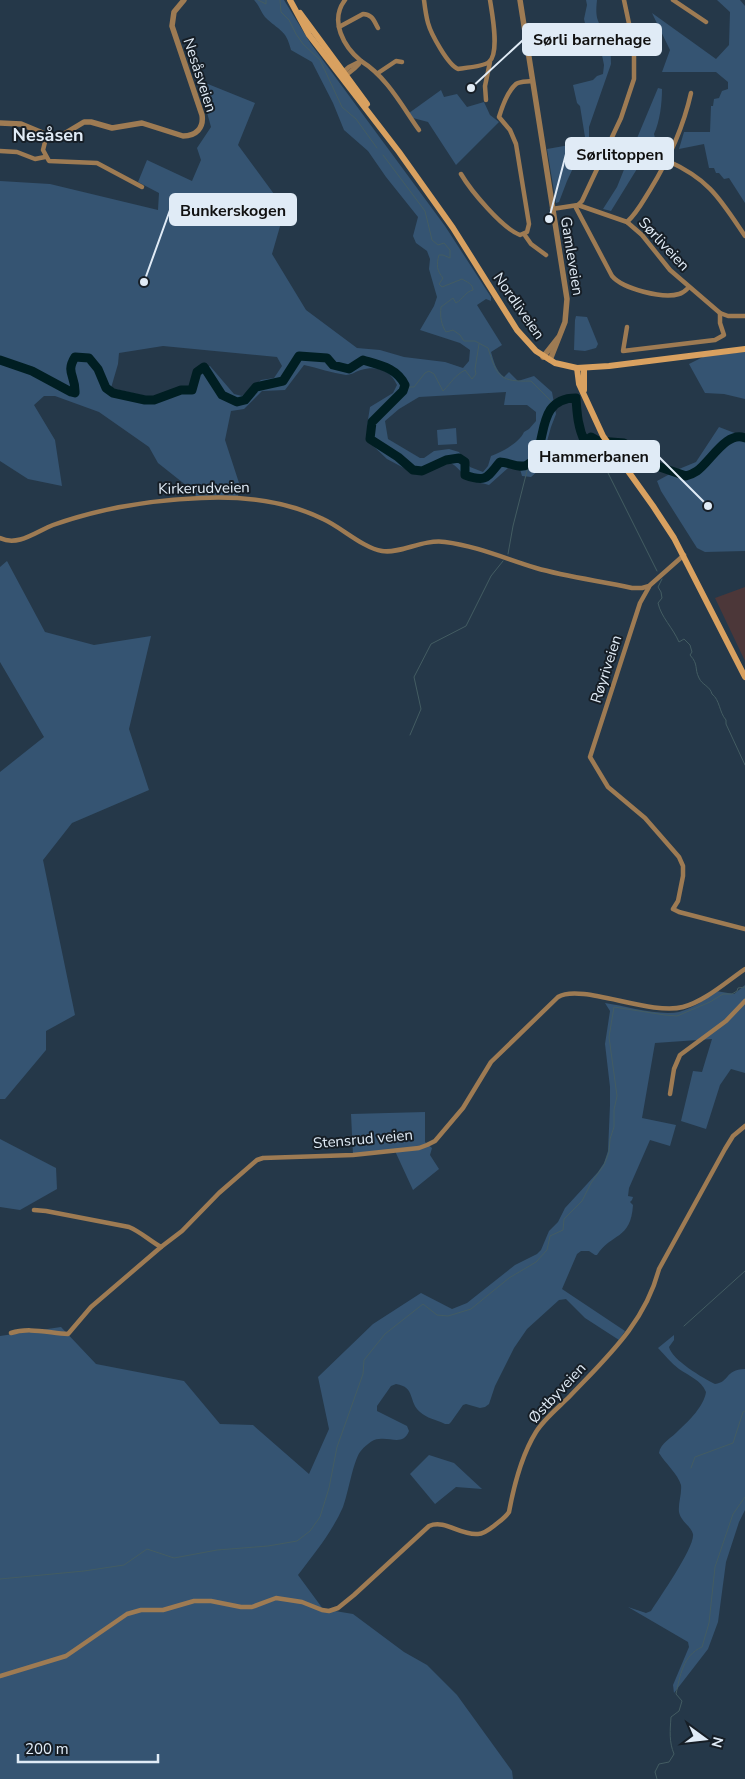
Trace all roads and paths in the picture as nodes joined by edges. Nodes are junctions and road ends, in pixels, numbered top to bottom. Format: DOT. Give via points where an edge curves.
graph roads {
  1 [pos="184,0"];
  2 [pos="338,0"];
  3 [pos="424,0"];
  4 [pos="490,0"];
  5 [pos="520,0"];
  6 [pos="624,0"];
  7 [pos="673,0"];
  8 [pos="344,1"];
  9 [pos="292,3"];
  10 [pos="706,22"];
  11 [pos="339,27"];
  12 [pos="378,28"];
  13 [pos="360,62"];
  14 [pos="402,62"];
  15 [pos="490,62"];
  16 [pos="378,73"];
  17 [pos="343,75"];
  18 [pos="532,81"];
  19 [pos="691,93"];
  20 [pos="486,100"];
  21 [pos="0,123"];
  22 [pos="419,130"];
  23 [pos="47,134"];
  24 [pos="0,151"];
  25 [pos="45,157"];
  26 [pos="668,161"];
  27 [pos="461,174"];
  28 [pos="142,187"];
  29 [pos="576,206"];
  30 [pos="552,208"];
  31 [pos="627,222"];
  32 [pos="524,234"];
  33 [pos="745,236"];
  34 [pos="546,255"];
  35 [pos="689,287"];
  36 [pos="720,313"];
  37 [pos="745,316"];
  38 [pos="627,327"];
  39 [pos="559,337"];
  40 [pos="745,349"];
  41 [pos="543,356"];
  42 [pos="550,360"];
  43 [pos="580,368"];
  44 [pos="0,538"];
  45 [pos="684,555"];
  46 [pos="649,586"];
  47 [pos="745,677"];
  48 [pos="745,929"];
  49 [pos="745,969"];
  50 [pos="745,1001"];
  51 [pos="670,1094"];
  52 [pos="745,1126"];
  53 [pos="34,1210"];
  54 [pos="161,1247"];
  55 [pos="11,1333"];
  56 [pos="0,1676"];
  1 -- 23 [label="street, Nesåsveien" via="174,12 172,26 202,115 202,124 197,132 184,136 142,123 112,128 87,122 62,135"];
  2 -- 8 [label="street"];
  3 -- 15 [label="street" via="429,26 451,64 458,69"];
  4 -- 15 [label="street" via="495,45"];
  5 -- 18 [label="street, Gamleveien"];
  6 -- 29 [label="street" via="634,48 631,90 582,201"];
  7 -- 10 [label="street"];
  8 -- 11 [label="street" via="338,17"];
  9 -- 17 [label="main road, Nordliveien" via="309,35"];
  11 -- 12 [label="street" via="367,14"];
  11 -- 13 [label="street" via="347,46"];
  13 -- 16 [label="street"];
  13 -- 17 [label="street"];
  14 -- 16 [label="street" via="396,61"];
  15 -- 20 [label="street"];
  16 -- 22 [label="street"];
  17 -- 41 [label="main road, Nordliveien" via="453,228 520,334"];
  18 -- 30 [label="street, Gamleveien"];
  18 -- 32 [label="street" via="520,82 511,90 499,117 516,144 528,224"];
  19 -- 26 [label="street" via="683,125"];
  21 -- 23 [label="street" via="21,124"];
  23 -- 25 [label="street" via="43,146"];
  24 -- 25 [label="street" via="13,151 35,159"];
  25 -- 28 [label="street" via="50,162 101,164"];
  26 -- 31 [label="street"];
  26 -- 33 [label="street" via="707,184"];
  27 -- 32 [label="street" via="481,201 513,231"];
  29 -- 30 [label="street, Sørliveien"];
  29 -- 31 [label="street, Sørliveien"];
  29 -- 35 [label="street" via="616,282 630,288 674,295"];
  30 -- 39 [label="street, Gamleveien" via="567,299 566,318"];
  31 -- 35 [label="street, Sørliveien"];
  32 -- 34 [label="street"];
  35 -- 36 [label="street, Sørliveien"];
  36 -- 37 [label="street"];
  36 -- 38 [label="street" via="724,335 715,340 623,351"];
  39 -- 41 [label="street, Gamleveien"];
  39 -- 42 [label="street, Gamleveien"];
  40 -- 43 [label="main road, Nordliveien"];
  41 -- 42 [label="main road, Nordliveien"];
  42 -- 43 [label="main road, Nordliveien"];
  43 -- 45 [label="main road" via="584,391 600,430"];
  44 -- 46 [label="street, Kirkerudveien" via="23,539 53,525 131,504 244,498 301,510 384,551 444,541 474,547 538,568 632,588"];
  45 -- 46 [label="street"];
  45 -- 47 [label="main road"];
  46 -- 48 [label="street, Røyriveien" via="640,603 590,753 591,759 608,787 645,818 679,857 683,876 673,909"];
  49 -- 54 [label="street, Stensrud veien" via="684,1007 564,994 491,1062 463,1108 435,1141 419,1148 387,1152 263,1158 219,1193 182,1231"];
  50 -- 51 [label="street" via="726,1021 680,1055"];
  52 -- 56 [label="street, Østbyveien" via="725,1149 659,1269 646,1305 626,1335 536,1432 518,1473 506,1517 477,1535 442,1525 429,1526 345,1603 330,1611 276,1598 241,1608 211,1601 194,1601 163,1610 141,1610 127,1614 66,1656"];
  53 -- 54 [label="street" via="129,1227"];
  54 -- 55 [label="street, Stensrud veien" via="91,1308 68,1334 25,1329"];
}
